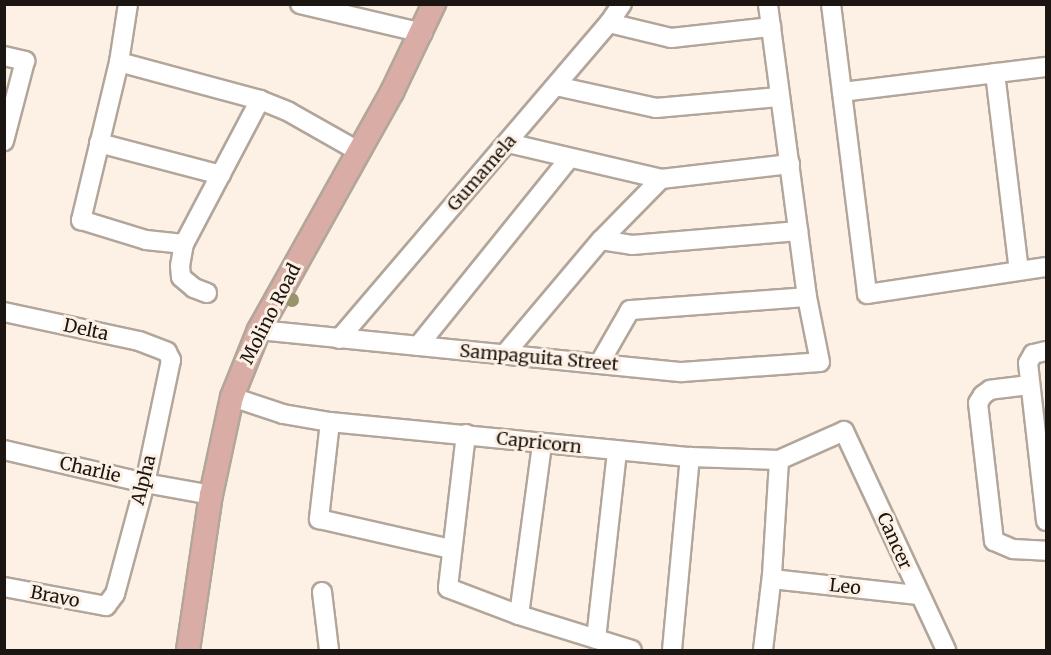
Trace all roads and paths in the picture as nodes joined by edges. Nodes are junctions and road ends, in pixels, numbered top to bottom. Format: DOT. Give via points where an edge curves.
graph roads {
  1 [pos="128,4"];
  2 [pos="434,4"];
  3 [pos="622,4"];
  4 [pos="768,4"];
  5 [pos="831,4"];
  6 [pos="309,5"];
  7 [pos="609,23"];
  8 [pos="771,27"];
  9 [pos="423,33"];
  10 [pos="4,56"];
  11 [pos="119,62"];
  12 [pos="1047,67"];
  13 [pos="995,73"];
  14 [pos="555,86"];
  15 [pos="842,92"];
  16 [pos="779,98"];
  17 [pos="260,100"];
  18 [pos="4,141"];
  19 [pos="99,143"];
  20 [pos="508,143"];
  21 [pos="358,151"];
  22 [pos="569,159"];
  23 [pos="790,164"];
  24 [pos="221,175"];
  25 [pos="661,178"];
  26 [pos="798,231"];
  27 [pos="600,240"];
  28 [pos="184,244"];
  29 [pos="1047,267"];
  30 [pos="1019,270"];
  31 [pos="207,293"];
  32 [pos="807,297"];
  33 [pos="4,312"];
  34 [pos="259,330"];
  35 [pos="339,339"];
  36 [pos="418,346"];
  37 [pos="1047,351"];
  38 [pos="167,352"];
  39 [pos="504,355"];
  40 [pos="598,364"];
  41 [pos="1029,385"];
  42 [pos="232,397"];
  43 [pos="1039,410"];
  44 [pos="330,423"];
  45 [pos="844,431"];
  46 [pos="466,434"];
  47 [pos="542,444"];
  48 [pos="4,450"];
  49 [pos="617,451"];
  50 [pos="1043,455"];
  51 [pos="690,457"];
  52 [pos="779,460"];
  53 [pos="145,483"];
  54 [pos="211,495"];
  55 [pos="1046,509"];
  56 [pos="1047,521"];
  57 [pos="451,549"];
  58 [pos="1047,551"];
  59 [pos="772,579"];
  60 [pos="4,587"];
  61 [pos="322,592"];
  62 [pos="918,595"];
  63 [pos="106,606"];
  64 [pos="519,615"];
  65 [pos="596,639"];
  66 [pos="188,651"];
  67 [pos="329,651"];
  68 [pos="632,651"];
  69 [pos="672,651"];
  70 [pos="763,651"];
  71 [pos="946,651"];
  1 -- 11 [label="street"];
  2 -- 9 [label="main road, Molino Road"];
  3 -- 7 [label="street, Gumamela"];
  4 -- 8 [label="street"];
  5 -- 15 [label="street"];
  6 -- 9 [label="street"];
  7 -- 8 [label="street" via="671,38"];
  7 -- 14 [label="street, Gumamela"];
  8 -- 16 [label="street"];
  9 -- 21 [label="main road, Molino Road"];
  10 -- 18 [label="street" via="25,61"];
  11 -- 17 [label="street"];
  11 -- 19 [label="street"];
  12 -- 13 [label="street"];
  13 -- 15 [label="street"];
  13 -- 30 [label="street"];
  14 -- 16 [label="street" via="656,108"];
  14 -- 20 [label="street, Gumamela"];
  15 -- 30 [label="street" via="867,294"];
  16 -- 23 [label="street"];
  17 -- 21 [label="street"];
  17 -- 24 [label="street"];
  19 -- 24 [label="street"];
  19 -- 28 [label="street" via="81,220 146,240"];
  20 -- 22 [label="street"];
  20 -- 35 [label="street, Gumamela"];
  21 -- 34 [label="main road, Molino Road"];
  22 -- 25 [label="street"];
  22 -- 36 [label="street"];
  23 -- 25 [label="street"];
  23 -- 26 [label="street"];
  24 -- 28 [label="street"];
  25 -- 27 [label="street"];
  26 -- 27 [label="street" via="632,245"];
  26 -- 32 [label="street"];
  27 -- 39 [label="street"];
  28 -- 31 [label="street" via="181,277"];
  29 -- 30 [label="street"];
  32 -- 40 [label="street" via="630,310"];
  32 -- 40 [label="street, Sampaguita Street" via="820,362 682,372"];
  33 -- 38 [label="street, Delta" via="139,341"];
  34 -- 35 [label="street, Sampaguita Street"];
  34 -- 42 [label="main road, Molino Road"];
  35 -- 36 [label="street, Sampaguita Street"];
  36 -- 39 [label="street, Sampaguita Street"];
  37 -- 41 [label="street" via="1030,357"];
  38 -- 53 [label="street, Alpha" via="171,360"];
  39 -- 40 [label="street, Sampaguita Street"];
  41 -- 43 [label="street"];
  41 -- 58 [label="street" via="990,390 978,403 994,541 1012,549"];
  42 -- 44 [label="street, Capricorn" via="283,414"];
  42 -- 54 [label="main road, Molino Road"];
  43 -- 50 [label="street"];
  44 -- 46 [label="street, Capricorn"];
  44 -- 57 [label="street" via="319,519"];
  45 -- 52 [label="street, Capricorn"];
  45 -- 62 [label="street, Cancer"];
  46 -- 47 [label="street, Capricorn"];
  46 -- 57 [label="street"];
  47 -- 49 [label="street, Capricorn"];
  47 -- 64 [label="street"];
  48 -- 53 [label="street, Charlie"];
  49 -- 51 [label="street, Capricorn"];
  49 -- 65 [label="street"];
  50 -- 55 [label="street"];
  51 -- 52 [label="street, Capricorn"];
  51 -- 69 [label="street"];
  52 -- 59 [label="street"];
  53 -- 54 [label="street, Charlie"];
  53 -- 63 [label="street, Alpha" via="115,594"];
  54 -- 66 [label="main road, Molino Road"];
  55 -- 56 [label="street"];
  57 -- 64 [label="street" via="448,588"];
  59 -- 62 [label="street, Leo"];
  59 -- 70 [label="street"];
  60 -- 63 [label="street, Bravo"];
  61 -- 67 [label="street"];
  62 -- 71 [label="street, Cancer"];
  64 -- 65 [label="street"];
  65 -- 68 [label="street"];
}
